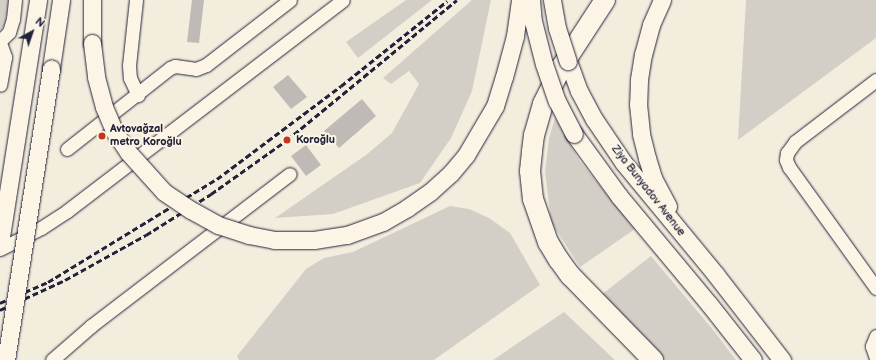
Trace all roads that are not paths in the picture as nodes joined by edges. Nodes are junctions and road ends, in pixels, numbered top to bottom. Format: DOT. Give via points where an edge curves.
graph roads {
  1 [pos="16,0"];
  2 [pos="38,0"];
  3 [pos="61,0"];
  4 [pos="92,0"];
  5 [pos="136,0"];
  6 [pos="290,0"];
  7 [pos="343,0"];
  8 [pos="520,0"];
  9 [pos="531,0"];
  10 [pos="552,0"];
  11 [pos="605,0"];
  12 [pos="662,0"];
  13 [pos="0,42"];
  14 [pos="0,84"];
  15 [pos="874,86"];
  16 [pos="138,95"];
  17 [pos="67,149"];
  18 [pos="290,174"];
  19 [pos="0,242"];
  20 [pos="0,249"];
  21 [pos="716,275"];
  22 [pos="876,288"];
  23 [pos="876,336"];
  24 [pos="876,358"];
  25 [pos="6,360"];
  26 [pos="52,360"];
  27 [pos="653,360"];
  28 [pos="753,360"];
  29 [pos="782,360"];
  1 -- 13 [label="street" via="9,32"];
  2 -- 19 [label="main road"];
  3 -- 25 [label="main road, bridge"];
  4 -- 8 [label="main road, bridge" via="92,43 96,77 104,107 114,130 146,174 164,192 218,225 274,240 314,240 347,235 383,222 430,192 451,173 466,156 495,106 515,36"];
  5 -- 16 [label="street" via="129,65 130,78"];
  6 -- 16 [label="street" via="206,65 196,69 176,66"];
  7 -- 20 [label="street" via="67,211"];
  9 -- 28 [label="main road, bridge" via="533,21 544,64 557,101 574,134 619,196"];
  10 -- 21 [label="main road, Ziya Bunyadov Avenue, bridge" via="557,28 568,61 579,91 594,119 627,168"];
  11 -- 27 [label="highway" via="554,79 538,120 530,171 533,198 548,242 570,275"];
  12 -- 21 [label="main road" via="651,25 641,67 638,104 641,134 653,178 662,197"];
  13 -- 14 [label="street" via="5,57"];
  15 -- 22 [label="street" via="795,142 787,153 786,160"];
  16 -- 17 [label="street"];
  18 -- 26 [label="street" via="92,326"];
  21 -- 29 [label="main road, Ziya Bunyadov Avenue"];
  23 -- 24 [label="street" via="872,346"];
}
